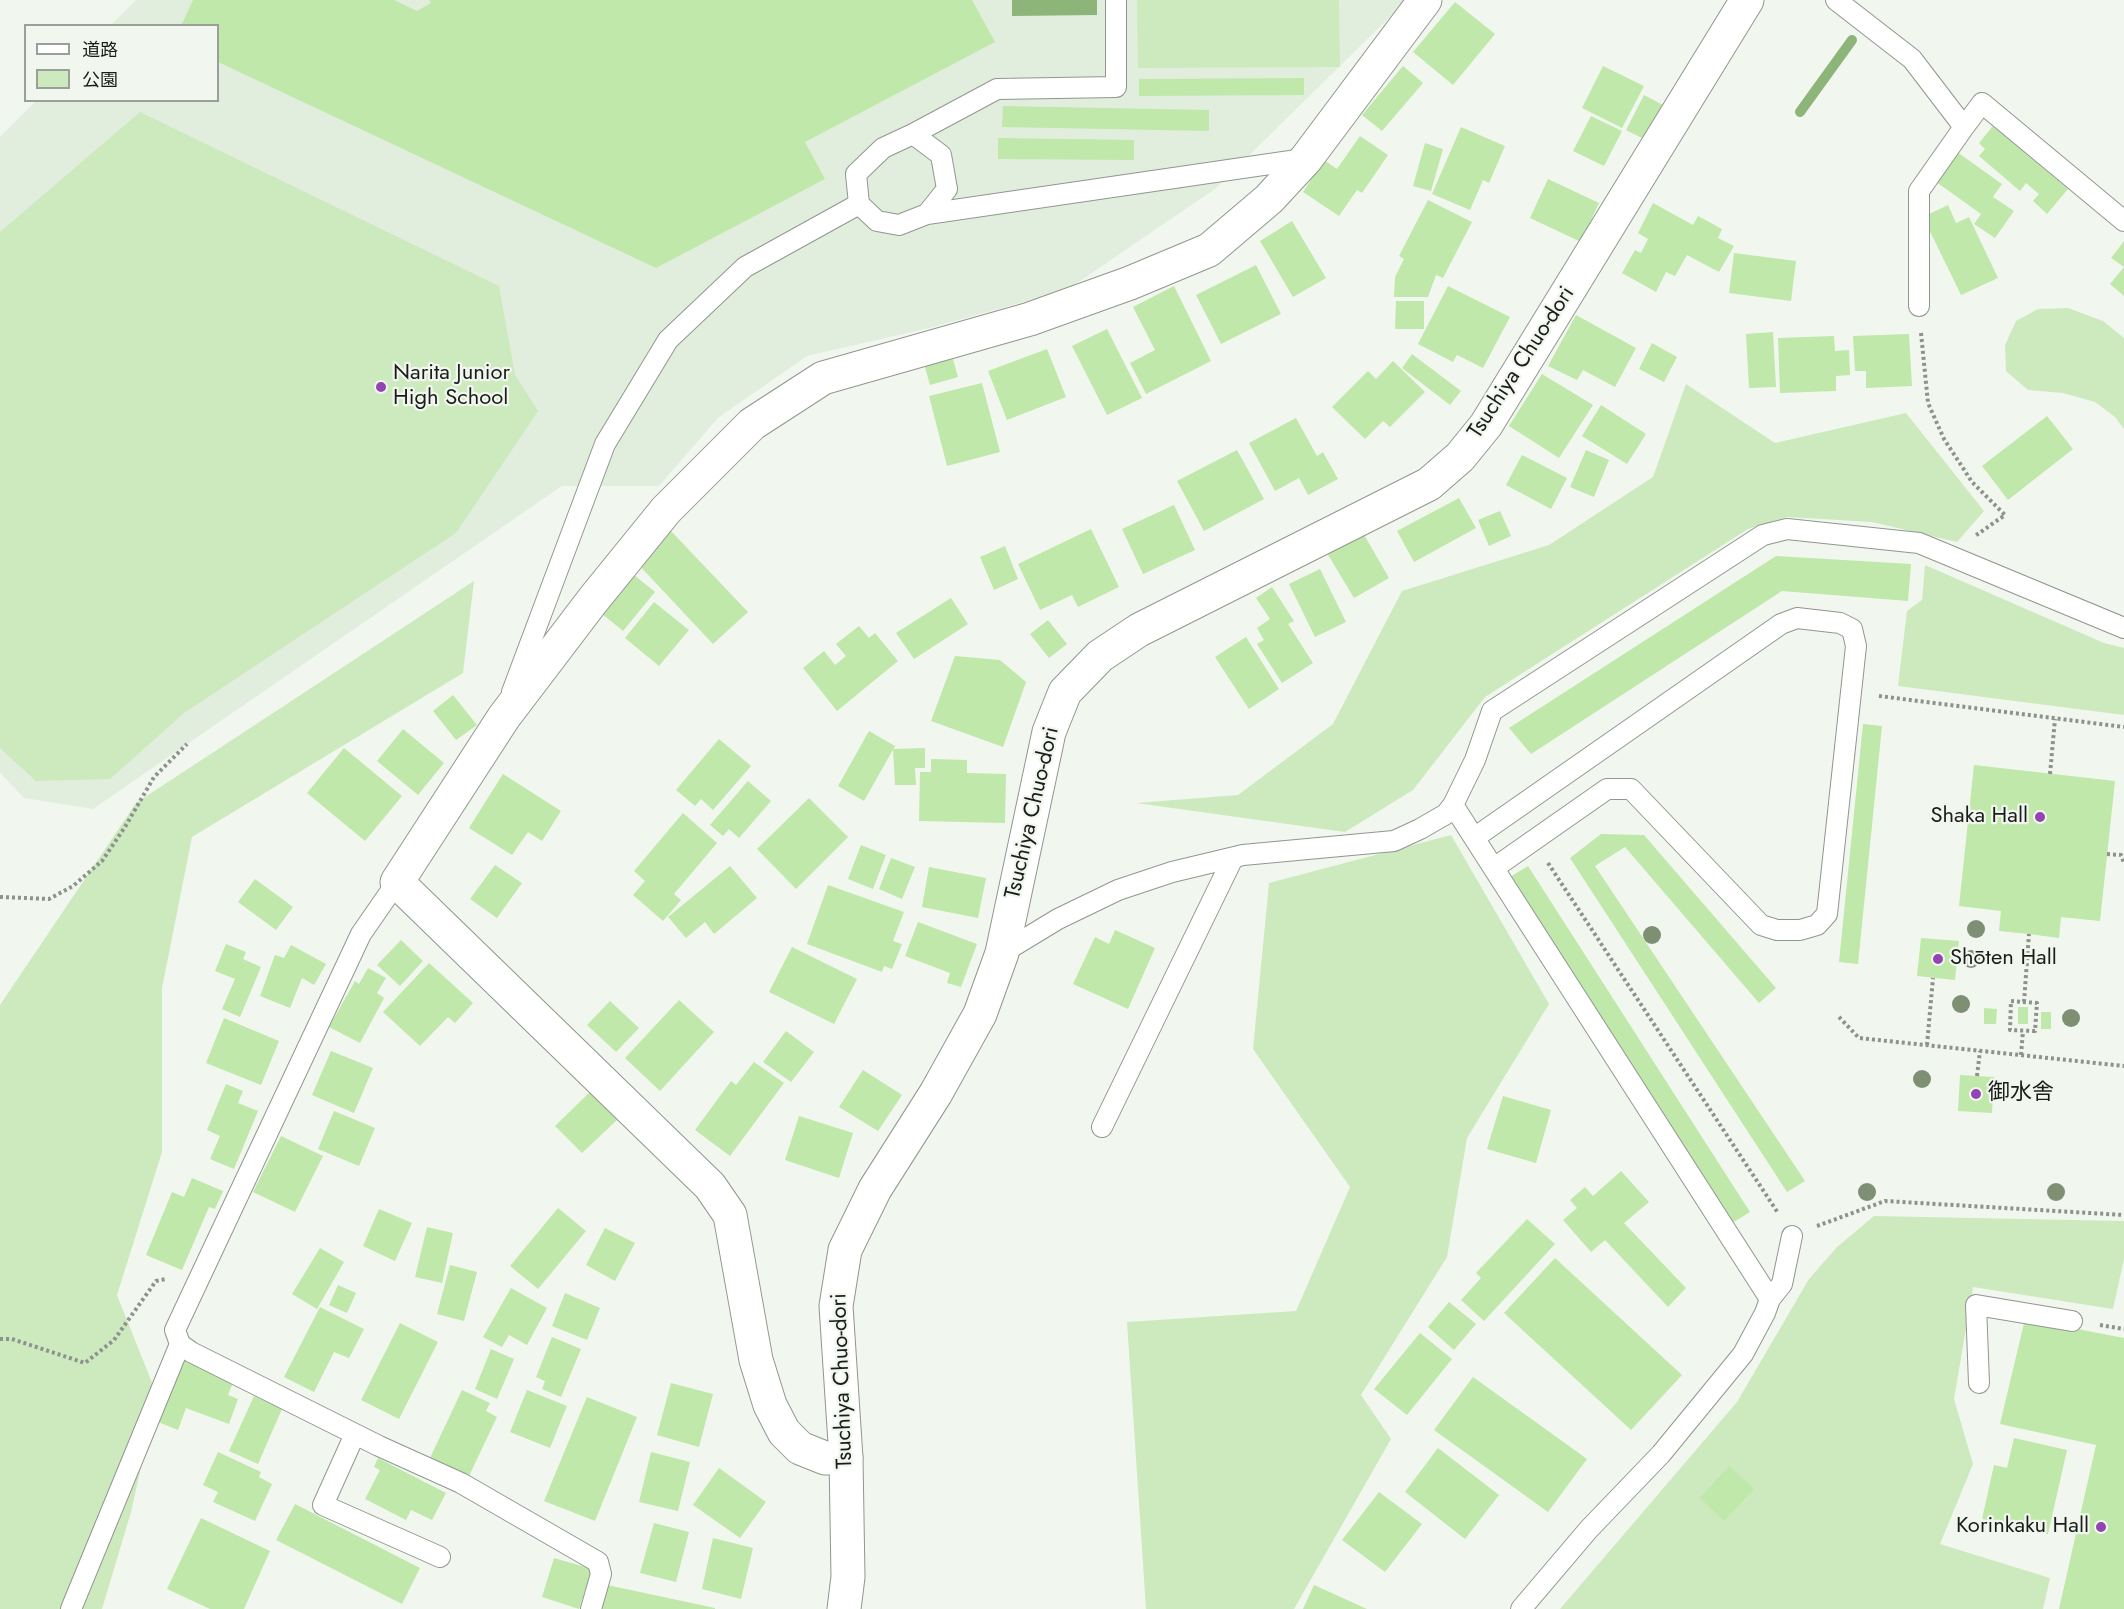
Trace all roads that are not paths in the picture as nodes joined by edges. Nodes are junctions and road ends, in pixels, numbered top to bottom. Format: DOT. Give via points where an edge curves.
graph roads {
  1 [pos="1116,0"];
  2 [pos="1425,0"];
  3 [pos="1747,0"];
  4 [pos="1836,0"];
  5 [pos="1964,127"];
  6 [pos="913,134"];
  7 [pos="1306,159"];
  8 [pos="859,204"];
  9 [pos="927,214"];
  10 [pos="2124,221"];
  11 [pos="1919,306"];
  12 [pos="2124,628"];
  13 [pos="504,717"];
  14 [pos="1453,805"];
  15 [pos="1474,838"];
  16 [pos="1233,858"];
  17 [pos="1494,868"];
  18 [pos="397,882"];
  19 [pos="1002,953"];
  20 [pos="1102,1127"];
  21 [pos="1792,1236"];
  22 [pos="1770,1299"];
  23 [pos="2072,1321"];
  24 [pos="180,1344"];
  25 [pos="1979,1383"];
  26 [pos="355,1434"];
  27 [pos="846,1458"];
  28 [pos="440,1557"];
  29 [pos="71,1609"];
  30 [pos="591,1609"];
  31 [pos="844,1609"];
  32 [pos="1521,1609"];
  1 -- 6 [label="lane" via="1116,87 997,88"];
  2 -- 7 [label="street"];
  3 -- 19 [label="street, Tsuchiya Chuo-dori" via="1486,425 1460,457 1429,484 1139,630 1100,656 1065,692 1049,732"];
  4 -- 5 [label="lane" via="1912,59"];
  5 -- 10 [label="lane" via="1982,103"];
  5 -- 11 [label="lane" via="1919,191"];
  6 -- 8 [label="lane" via="883,148 856,174"];
  6 -- 9 [label="lane" via="941,155 947,189"];
  7 -- 9 [label="lane"];
  7 -- 13 [label="street" via="1269,199 1209,250 1030,319 824,378 752,424 666,510"];
  8 -- 9 [label="lane" via="877,221 899,225"];
  8 -- 13 [label="lane" via="745,267 668,340 605,444"];
  12 -- 14 [label="lane" via="1919,543 1787,530 1764,535 1492,711 1475,760"];
  13 -- 18 [label="street"];
  14 -- 15 [label="lane"];
  14 -- 16 [label="lane" via="1446,814 1394,842"];
  15 -- 17 [label="lane"];
  15 -- 17 [label="lane" via="1781,624 1797,618 1840,622 1852,629 1856,646 1827,914 1816,925 1800,930 1761,925 1631,789 1607,789"];
  16 -- 19 [label="lane" via="1118,890 1058,919"];
  16 -- 20 [label="lane"];
  17 -- 22 [label="lane"];
  18 -- 24 [label="lane" via="361,934 175,1330"];
  18 -- 27 [label="street" via="711,1186 730,1215 756,1360 770,1405 784,1432 800,1448 825,1458"];
  19 -- 27 [label="street, Tsuchiya Chuo-dori" via="980,1014 936,1093 874,1189 845,1250 836,1306"];
  21 -- 22 [label="lane" via="1782,1284"];
  22 -- 32 [label="lane" via="1743,1353 1661,1455 1588,1529"];
  23 -- 25 [label="lane" via="1976,1305"];
  24 -- 26 [label="lane"];
  24 -- 29 [label="lane"];
  26 -- 28 [label="lane" via="324,1505"];
  26 -- 30 [label="lane" via="461,1483 598,1562 602,1574"];
  27 -- 31 [label="street, Tsuchiya Chuo-dori" via="848,1577"];
}
